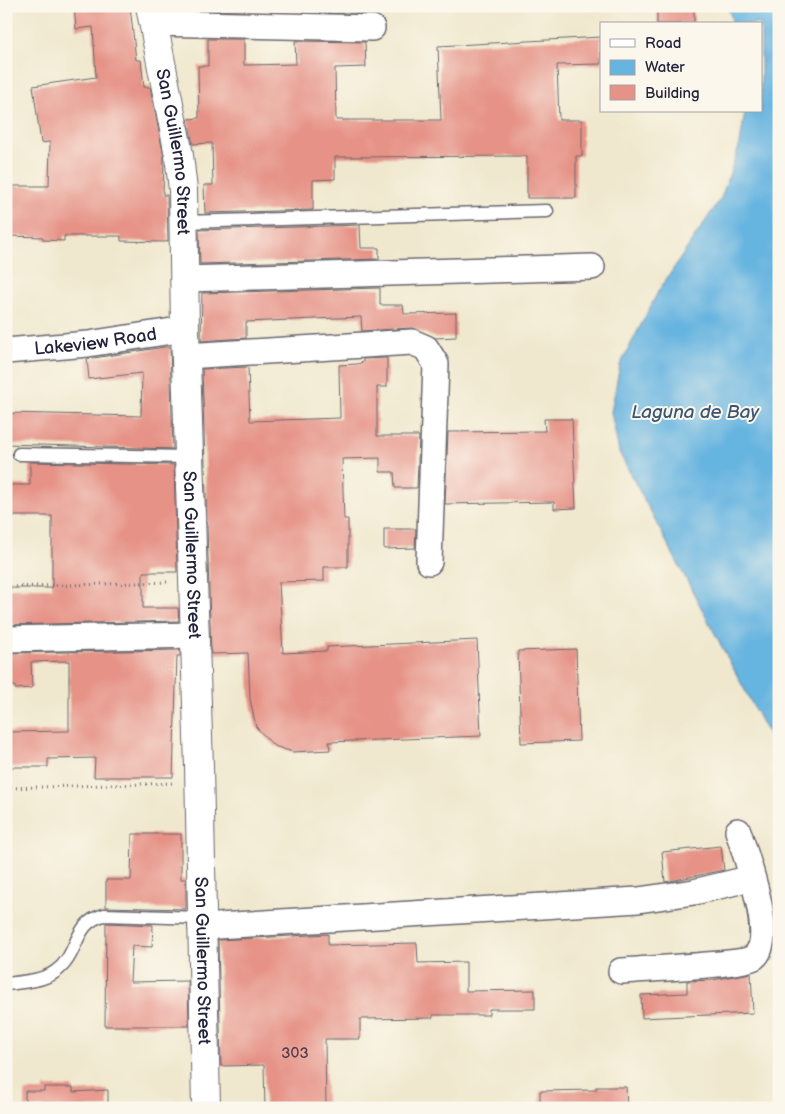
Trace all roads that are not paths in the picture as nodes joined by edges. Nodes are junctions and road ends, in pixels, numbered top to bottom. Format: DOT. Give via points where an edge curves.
graph roads {
  1 [pos="152,15"];
  2 [pos="372,28"];
  3 [pos="547,211"];
  4 [pos="184,222"];
  5 [pos="592,267"];
  6 [pos="185,279"];
  7 [pos="185,328"];
  8 [pos="6,351"];
  9 [pos="186,356"];
  10 [pos="19,454"];
  11 [pos="189,457"];
  12 [pos="429,562"];
  13 [pos="195,635"];
  14 [pos="6,639"];
  15 [pos="738,831"];
  16 [pos="752,878"];
  17 [pos="769,908"];
  18 [pos="201,922"];
  19 [pos="621,971"];
  20 [pos="6,984"];
  21 [pos="206,1108"];
  1 -- 2 [label="street"];
  1 -- 4 [label="main road, San Guillermo Street" via="179,155"];
  3 -- 4 [label="lane"];
  4 -- 6 [label="main road, San Guillermo Street"];
  5 -- 6 [label="street"];
  6 -- 7 [label="main road, San Guillermo Street"];
  7 -- 8 [label="street, Lakeview Road" via="88,344"];
  7 -- 9 [label="main road, San Guillermo Street"];
  9 -- 11 [label="main road, San Guillermo Street"];
  9 -- 12 [label="street" via="412,342 426,348 436,364"];
  10 -- 11 [label="lane"];
  11 -- 13 [label="main road, San Guillermo Street"];
  13 -- 14 [label="street"];
  13 -- 18 [label="main road, San Guillermo Street"];
  15 -- 16 [label="street"];
  16 -- 17 [label="street"];
  16 -- 18 [label="street" via="694,892 631,900"];
  17 -- 19 [label="street" via="761,949 754,957 738,962"];
  18 -- 20 [label="lane" via="104,915 93,918 85,923 65,962 55,972 35,980"];
  18 -- 21 [label="main road, San Guillermo Street"];
}
